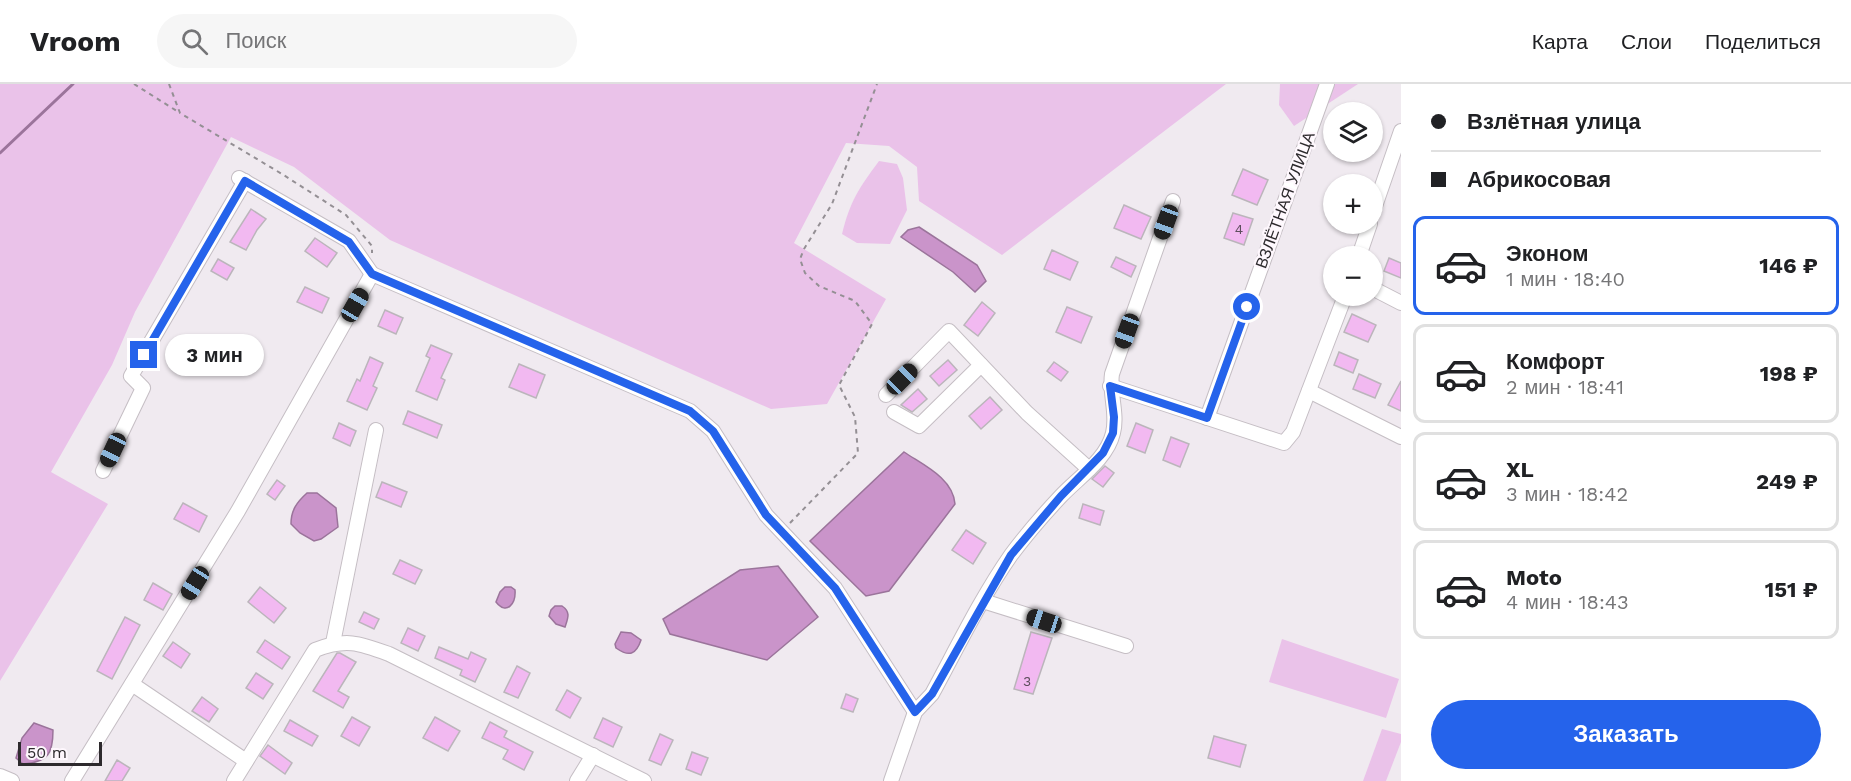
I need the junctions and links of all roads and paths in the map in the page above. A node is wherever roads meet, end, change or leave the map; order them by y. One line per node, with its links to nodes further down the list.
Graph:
1 (134, 84): 5 (path)
2 (169, 84): 5 (path)
3 (878, 84): 24 (path)
4 (1327, 84): 19 (street, ВЗЛЁТНАЯ УЛИЦА)
5 (180, 113): 10 (path)
6 (1401, 131): 7 (street)
7 (1396, 165): 8 (street)
8 (1383, 192)
9 (1173, 201): 15 (street)
10 (372, 274): 23 (street); 24 (street); 28 (street)
11 (1383, 294): 12 (street)
12 (1401, 303)
13 (1341, 306): 16 (street)
14 (981, 365): 17 (street); 18 (street); 22 (street)
15 (1110, 386): 19 (street); 22 (street)
16 (1309, 391): 19 (street); 21 (street)
17 (886, 395)
18 (894, 412)
19 (1207, 418)
20 (376, 430): 26 (street)
21 (1401, 437)
22 (1089, 469): 25 (street)
23 (103, 471)
24 (782, 532): 29 (street)
25 (983, 601): 27 (street); 29 (street)
26 (333, 643): 30 (street); 31 (street)
27 (1126, 646)
28 (132, 684): 31 (street); 34 (street)
29 (915, 712): 38 (street)
30 (593, 755): 36 (street); 37 (street)
31 (246, 761): 35 (street)
32 (0, 776): 33 (street)
33 (12, 781)
34 (72, 781)
35 (234, 781)
36 (577, 781)
37 (644, 781)
38 (891, 781)

